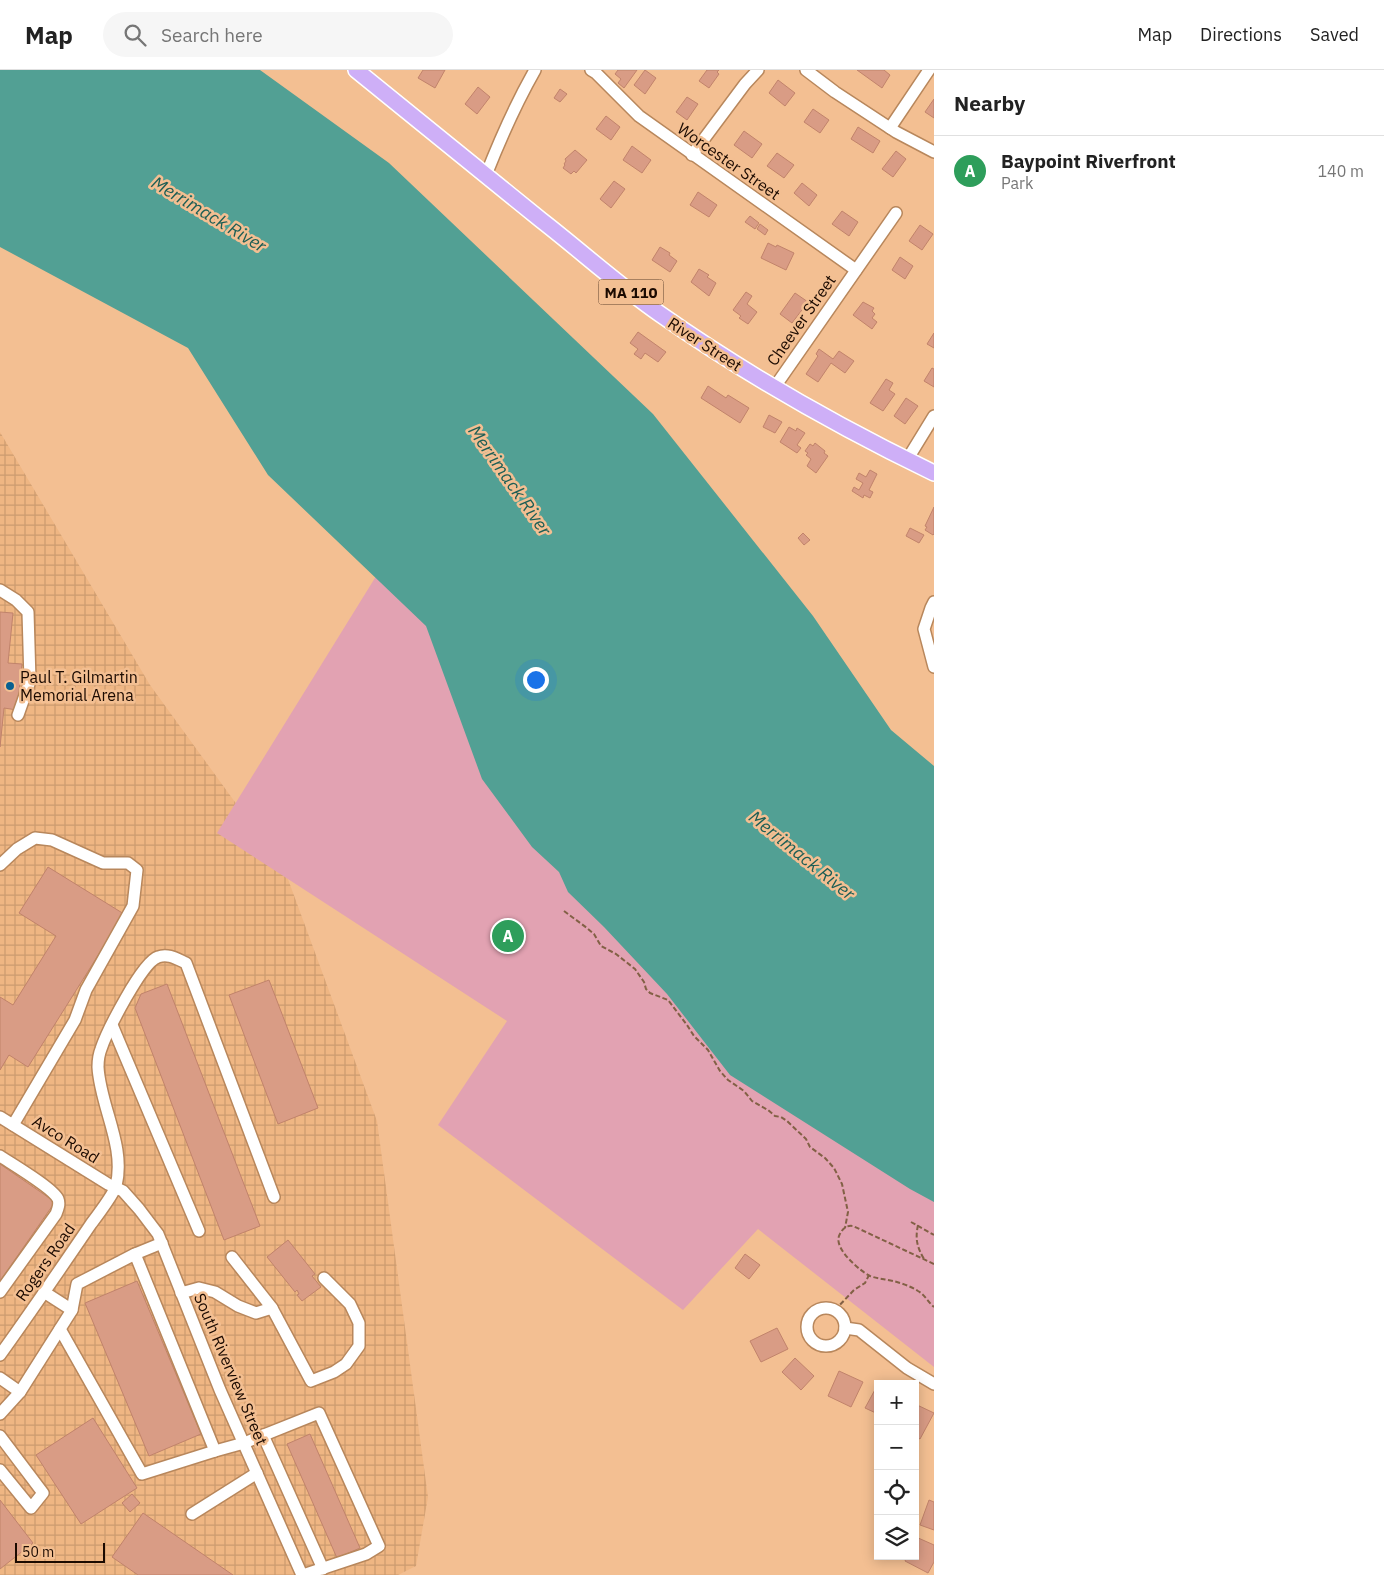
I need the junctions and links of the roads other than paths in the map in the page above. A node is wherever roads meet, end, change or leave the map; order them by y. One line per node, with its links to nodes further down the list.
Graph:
1 (356, 70): 10 (main road, River Street / MA 110)
2 (535, 70): 10 (street)
3 (758, 70): 9 (street)
4 (806, 70): 7 (street)
5 (929, 70): 7 (street)
6 (595, 71): 9 (street, Worcester Street)
7 (890, 128): 8 (street)
8 (934, 152)
9 (692, 155): 12 (street, Worcester Street)
10 (486, 175): 13 (main road, River Street / MA 110)
11 (896, 213): 12 (street, Cheever Street)
12 (856, 270): 13 (street, Cheever Street)
13 (774, 388): 15 (main road, River Street / MA 110)
14 (934, 416): 15 (street)
15 (907, 460): 16 (main road, River Street / MA 110)
16 (934, 473)
17 (0, 590): 20 (street)
18 (934, 602): 19 (street)
19 (934, 667)
20 (18, 715)
21 (0, 864): 24 (street)
22 (112, 1025): 26 (street); 27 (street); 28 (street)
23 (0, 1117): 24 (street, Avco Road)
24 (13, 1125): 26 (street, Avco Road)
25 (0, 1156): 33 (street)
26 (115, 1188): 29 (street, South Riverview Street); 34 (street, Rogers Road)
27 (274, 1198)
28 (199, 1231)
29 (162, 1243): 30 (street); 35 (street, South Riverview Street)
30 (135, 1254): 37 (street); 48 (street)
31 (232, 1257): 36 (street)
32 (324, 1278): 36 (street)
33 (0, 1292)
34 (44, 1292): 37 (street); 40 (street, Rogers Road)
35 (181, 1293): 36 (street); 47 (street, South Riverview Street)
36 (272, 1308)
37 (72, 1310): 39 (street)
38 (845, 1328): 38 (street); 42 (street)
39 (60, 1329): 43 (street); 48 (street)
40 (2, 1347)
41 (0, 1378): 43 (street)
42 (934, 1384)
43 (20, 1392): 44 (street)
44 (0, 1414)
45 (263, 1435): 47 (street); 52 (street); 52 (street)
46 (0, 1436): 49 (street)
47 (244, 1443): 48 (street); 50 (street, South Riverview Street)
48 (215, 1451)
49 (0, 1470)
50 (257, 1473): 51 (street); 53 (street, South Riverview Street)
51 (192, 1514)
52 (323, 1568): 53 (street)
53 (302, 1575)

